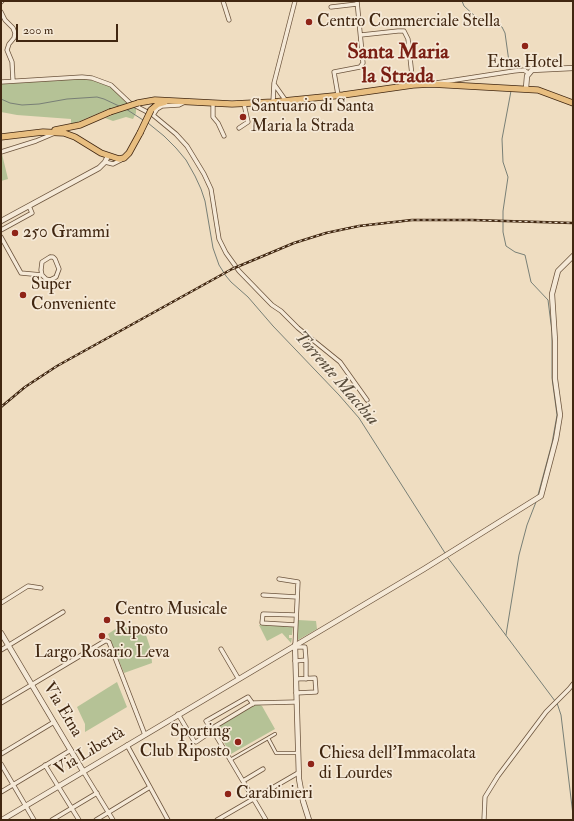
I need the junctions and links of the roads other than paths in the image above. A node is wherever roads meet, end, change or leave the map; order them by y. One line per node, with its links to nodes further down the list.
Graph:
1 (223, 1): 6 (street)
2 (295, 1): 12 (street)
3 (357, 2): 4 (street); 7 (street)
4 (330, 7)
5 (1, 12): 10 (street)
6 (229, 20)
7 (361, 35): 14 (street); 16 (street)
8 (573, 68): 9 (street)
9 (528, 73): 13 (street); 15 (street)
10 (12, 81): 11 (street); 25 (street)
11 (1, 82)
12 (274, 83): 18 (street); 21 (street)
13 (431, 84): 14 (main road); 15 (main road)
14 (413, 85): 16 (main road)
15 (526, 88): 23 (main road)
16 (338, 96): 18 (main road)
17 (171, 101): 19 (main road); 20 (main road); 25 (main road)
18 (286, 101): 21 (main road)
19 (141, 102): 25 (main road); 26 (main road, bridge)
20 (186, 102): 22 (main road); 25 (street)
21 (273, 102): 24 (main road)
22 (213, 103): 24 (main road); 31 (street)
23 (573, 103)
24 (244, 104): 27 (street)
25 (152, 113): 34 (main road, bridge); 41 (street)
26 (80, 125): 28 (main road); 30 (main road)
27 (239, 128)
28 (43, 132): 29 (main road); 32 (main road)
29 (57, 132): 30 (main road); 33 (street)
30 (70, 135): 34 (main road)
31 (224, 136)
32 (1, 137)
33 (1, 152)
34 (107, 159): 35 (street)
35 (29, 206): 36 (street); 37 (street)
36 (1, 221)
37 (1, 230)
38 (1, 237): 40 (street)
39 (573, 256): 52 (street, Via Libertà)
40 (42, 275): 40 (street)
41 (367, 400)
42 (280, 579): 45 (street)
43 (41, 588): 46 (street)
44 (263, 595): 45 (street)
45 (297, 597): 48 (street)
46 (1, 603)
47 (63, 612): 51 (street)
48 (296, 615): 49 (street); 49 (street)
49 (296, 625): 52 (street)
50 (1, 634): 51 (street, Via Etna)
51 (8, 646): 54 (street); 61 (street, Via Etna)
52 (295, 646): 55 (street); 56 (street); 57 (street, Via Libertà)
53 (221, 649): 57 (street)
54 (1, 650)
55 (306, 660): 56 (street); 59 (street)
56 (295, 661): 58 (street)
57 (238, 678): 66 (street, Via Libertà)
58 (296, 679): 59 (street); 62 (street)
59 (306, 679): 62 (street)
60 (573, 684): 102 (street)
61 (31, 685): 64 (street); 67 (street, Via Etna); 70 (street)
62 (296, 693): 63 (street)
63 (296, 702): 65 (street); 74 (street)
64 (1, 703)
65 (252, 704): 68 (street); 68 (street)
66 (178, 714): 68 (street); 70 (street, Via Libertà)
67 (54, 722): 73 (street, Via Etna); 75 (street)
68 (210, 731): 76 (street)
69 (275, 734): 71 (street)
70 (145, 735): 72 (street, Via Libertà)
71 (268, 738): 74 (street); 76 (street)
72 (127, 745): 80 (street, Via Libertà); 85 (street)
73 (71, 750): 78 (street); 80 (street, Via Etna)
74 (298, 753): 81 (street)
75 (1, 754)
76 (230, 760): 82 (street)
77 (1, 764): 83 (street)
78 (45, 765): 83 (street); 84 (street)
79 (263, 769): 82 (street)
80 (83, 772): 84 (street, Via Libertà); 87 (street, Via Etna)
81 (298, 773): 88 (street); 101 (street)
82 (243, 781): 88 (street)
83 (13, 785): 86 (street); 89 (street)
84 (58, 786): 89 (street, Via Libertà); 90 (street)
85 (150, 787): 91 (street); 98 (street)
86 (1, 792)
87 (97, 793): 90 (street); 91 (street, Via Etna)
88 (254, 799): 99 (street); 100 (street)
89 (26, 806): 92 (street, Via Libertà); 93 (street)
90 (72, 808): 94 (street); 95 (street)
91 (108, 812): 96 (street); 97 (street, Via Etna)
92 (2, 820)
93 (34, 820)
94 (52, 820)
95 (79, 820)
96 (96, 820)
97 (113, 820)
98 (168, 820)
99 (217, 820)
100 (266, 820)
101 (309, 820)
102 (484, 820)

